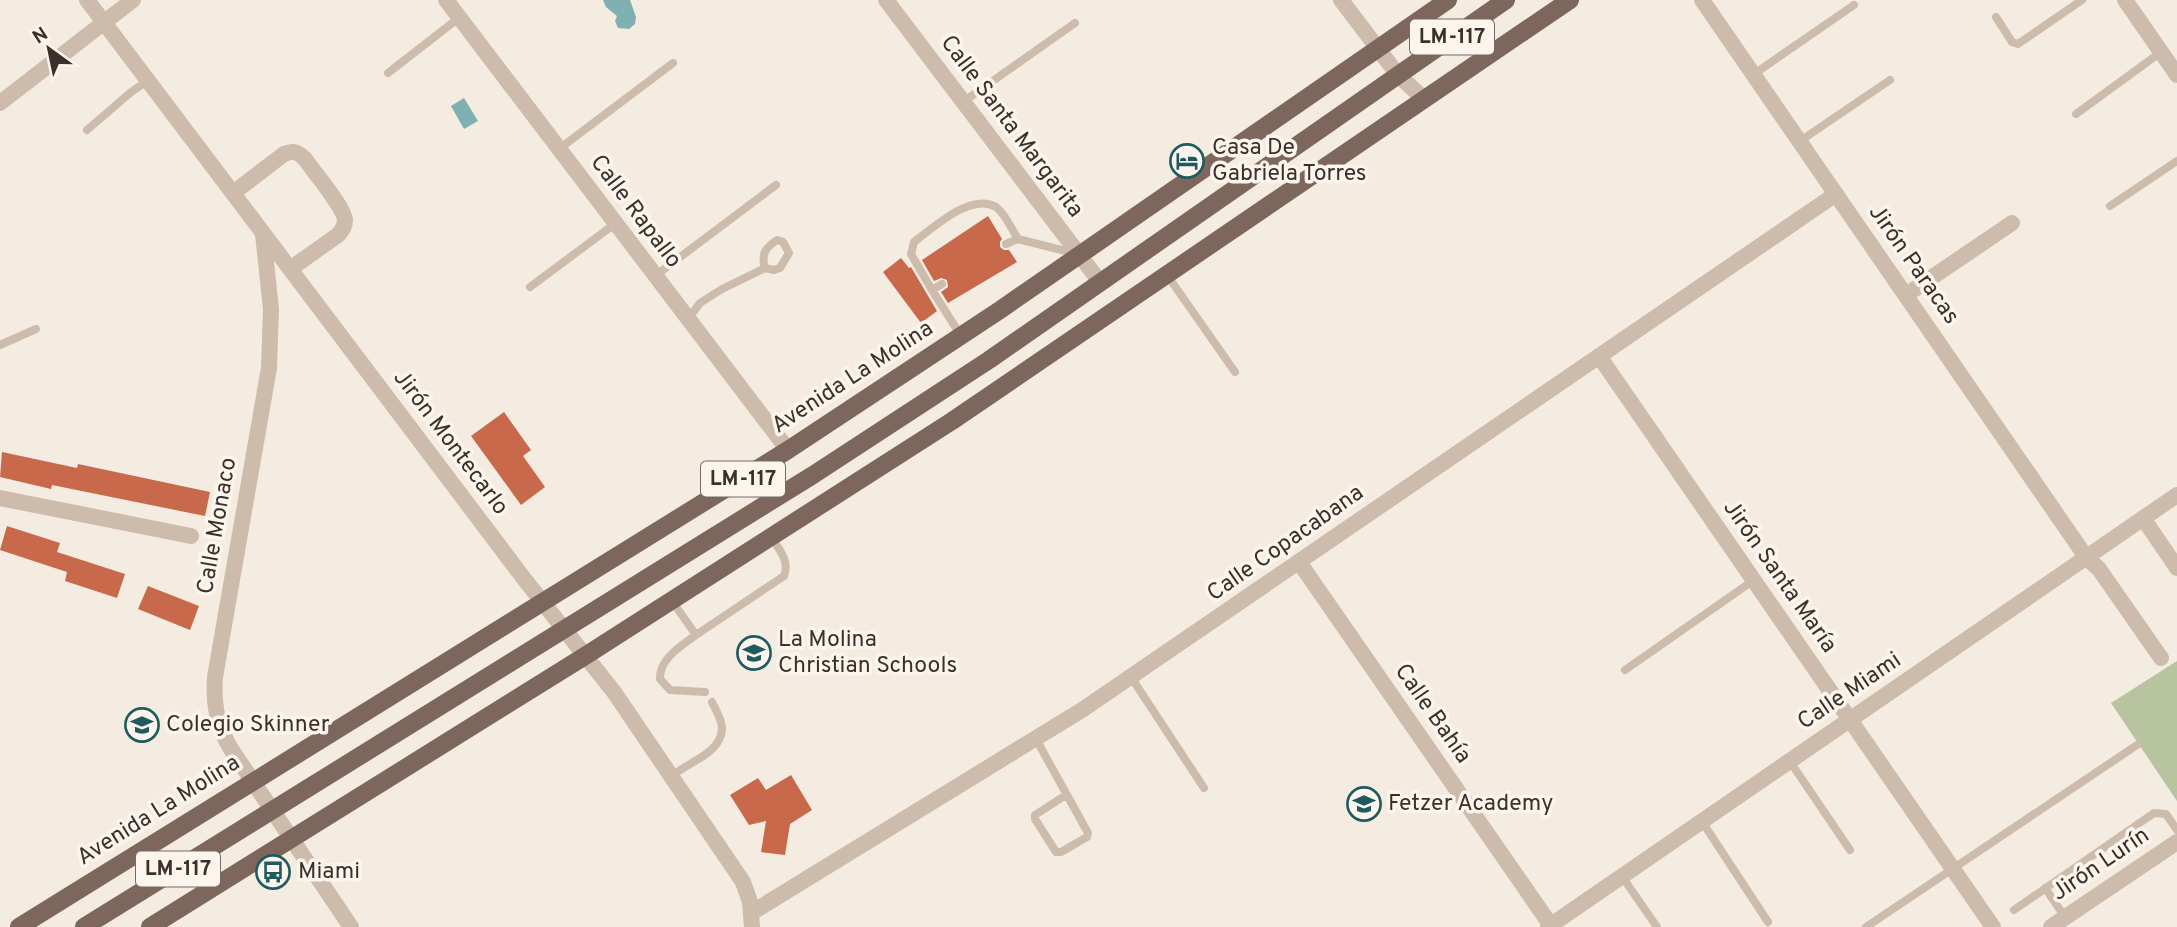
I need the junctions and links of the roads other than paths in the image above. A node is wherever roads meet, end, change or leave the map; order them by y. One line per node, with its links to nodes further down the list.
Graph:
1 (87, 0): 15 (street, Jirón Montecarlo)
2 (133, 0): 15 (street)
3 (446, 0): 13 (street, Calle Rapallo)
4 (886, 0): 27 (street, Calle Santa Margarita)
5 (1341, 0): 17 (street)
6 (1448, 0): 17 (main road, Avenida La Molina / LM-117)
7 (1506, 0): 22 (main road, LM-117)
8 (1570, 0): 26 (main road, LM-117)
9 (1702, 0): 21 (street, Jirón Paracas)
10 (2082, 0): 14 (lane)
11 (2125, 0): 18 (street)
12 (1854, 5): 21 (lane)
13 (460, 17): 20 (lane); 32 (street, Calle Rapallo)
14 (1996, 17)
15 (103, 23): 24 (street, Jirón Montecarlo); 28 (street)
16 (1074, 23): 27 (lane)
17 (1379, 47): 22 (street); 43 (main road, Avenida La Molina / LM-117)
18 (2161, 52): 23 (street); 29 (lane)
19 (673, 63): 32 (lane)
20 (388, 73)
21 (1754, 74): 31 (street, Jirón Paracas)
22 (1398, 75): 26 (street); 48 (main road, LM-117)
23 (2177, 75)
24 (148, 80): 30 (lane); 35 (street, Jirón Montecarlo)
25 (1891, 80): 31 (lane)
26 (1424, 99): 46 (main road, LM-117)
27 (963, 102): 43 (street, Calle Santa Margarita)
28 (0, 103)
29 (2076, 114)
30 (87, 130)
31 (1800, 141): 36 (street, Jirón Paracas)
32 (559, 149): 38 (street, Calle Rapallo)
33 (2177, 161): 37 (lane)
34 (776, 185): 47 (lane)
35 (233, 192): 40 (street, Jirón Montecarlo); 44 (street)
36 (1836, 194): 52 (street, Jirón Paracas); 57 (street, Calle Copacabana)
37 (2110, 206)
38 (616, 223): 47 (street, Calle Rapallo); 50 (lane)
39 (2012, 223): 52 (street)
40 (263, 234): 44 (street, Jirón Montecarlo); 84 (street, Calle Monaco)
41 (1018, 239): 42 (lane); 43 (lane); 51 (lane)
42 (1006, 244)
43 (1080, 255): 48 (street, Calle Santa Margarita); 55 (main road, Avenida La Molina / LM-117)
44 (290, 268): 70 (street, Jirón Montecarlo)
45 (765, 268): 53 (lane)
46 (1167, 275): 58 (lane); 64 (main road, LM-117)
47 (655, 276): 53 (street, Calle Rapallo)
48 (1100, 282): 71 (main road, LM-117)
49 (942, 284): 51 (lane)
50 (530, 287)
51 (932, 290): 55 (lane)
52 (1906, 295): 65 (street, Jirón Paracas)
53 (688, 319): 59 (street, Calle Rapallo)
54 (36, 329): 56 (lane)
55 (961, 336): 59 (main road, Avenida La Molina / LM-117)
56 (0, 345)
57 (1599, 356): 66 (street, Calle Copacabana); 68 (street, Jirón Santa María)
58 (1235, 372)
59 (788, 450): 70 (main road, Avenida La Molina / LM-117)
60 (2177, 495): 62 (street, Calle Miami)
61 (0, 498): 63 (street)
62 (2143, 518): 65 (street, Calle Miami); 67 (street)
63 (191, 536)
64 (771, 537): 69 (main road, LM-117); 72 (lane)
65 (2086, 557): 74 (street, Jirón Paracas); 79 (street, Calle Miami)
66 (1299, 562): 76 (street, Calle Copacabana); 100 (street, Calle Bahía)
67 (2177, 568)
68 (1754, 580): 75 (lane); 79 (street, Jirón Santa María)
69 (672, 601): 72 (lane); 73 (main road, LM-117)
70 (543, 603): 71 (street, Jirón Montecarlo); 84 (main road, Avenida La Molina / LM-117)
71 (564, 631): 73 (street, Jirón Montecarlo); 87 (main road, LM-117)
72 (696, 635): 77 (lane)
73 (585, 656): 83 (street, Jirón Montecarlo); 90 (main road, LM-117)
74 (2161, 658)
75 (1625, 670)
76 (1130, 677): 80 (street, Calle Copacabana); 85 (lane)
77 (705, 692)
78 (712, 702): 83 (lane)
79 (1850, 720): 82 (street, Calle Miami); 93 (street, Jirón Santa María)
80 (1036, 739): 86 (lane); 98 (street, Calle Copacabana)
81 (2137, 745): 93 (lane)
82 (1789, 760): 88 (street, Calle Miami); 92 (lane)
83 (672, 776): 98 (street, Jirón Montecarlo)
84 (252, 782): 87 (street, Calle Monaco); 101 (main road, Avenida La Molina / LM-117)
85 (1204, 788)
86 (1066, 795): 86 (lane)
87 (272, 810): 90 (street); 102 (main road, LM-117)
88 (1701, 820): 94 (street, Calle Miami); 99 (lane)
89 (2177, 830): 95 (lane)
90 (292, 840): 103 (main road, LM-117); 104 (street)
91 (2177, 842): 97 (street, Jirón Lurín)
92 (1850, 850)
93 (1953, 868): 106 (lane); 107 (street, Jirón Santa María)
94 (1621, 876): 100 (street, Calle Miami); 105 (lane)
95 (2045, 888): 96 (lane); 97 (lane)
96 (2014, 910)
97 (2065, 917): 108 (street, Jirón Lurín)
98 (751, 920)
99 (1768, 922)
100 (1550, 926)
101 (19, 927)
102 (84, 927)
103 (150, 927)
104 (351, 927)
105 (1657, 927)
106 (1866, 927)
107 (1993, 927)
108 (2051, 927)

